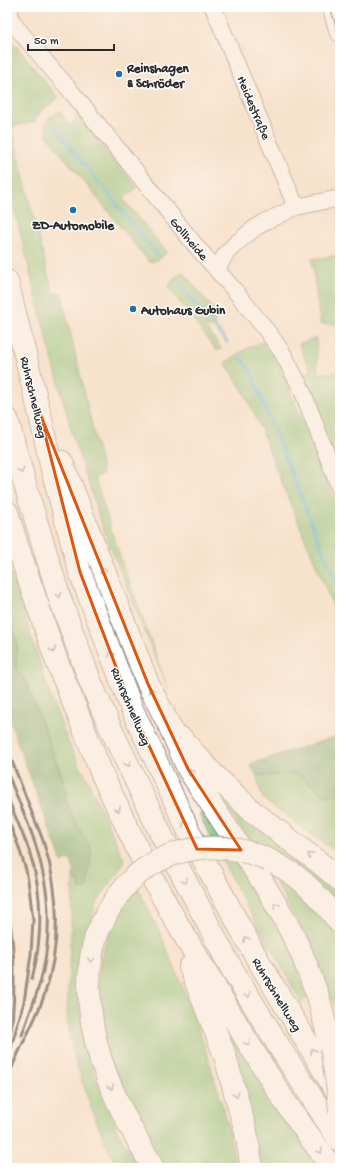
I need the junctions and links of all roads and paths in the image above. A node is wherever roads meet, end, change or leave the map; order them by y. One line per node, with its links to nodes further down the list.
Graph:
1 (11, 7): 7 (street, Gollheide)
2 (213, 7): 6 (street, Heidestraße)
3 (332, 7): 4 (main road)
4 (340, 31)
5 (340, 198): 6 (street)
6 (296, 207): 7 (street)
7 (217, 270): 11 (street, Gollheide)
8 (7, 281): 9 (highway, Ruhrschnellweg)
9 (39, 411): 13 (highway, one-way to 9); 17 (highway, Ruhrschnellweg, one-way to 9)
10 (7, 420): 19 (highway, Ruhrschnellweg, one-way to 19)
11 (340, 489)
12 (7, 512): 16 (highway, one-way to 16)
13 (169, 725): 14 (highway, one-way to 13); 18 (highway, one-way to 13, bridge)
14 (340, 880)
15 (339, 922): 20 (highway, one-way to 20, bridge)
16 (178, 926): 21 (highway, one-way to 21); 22 (highway, one-way to 22)
17 (340, 1096)
18 (340, 1112)
19 (340, 1141)
20 (153, 1168)
21 (252, 1168)
22 (332, 1168)

